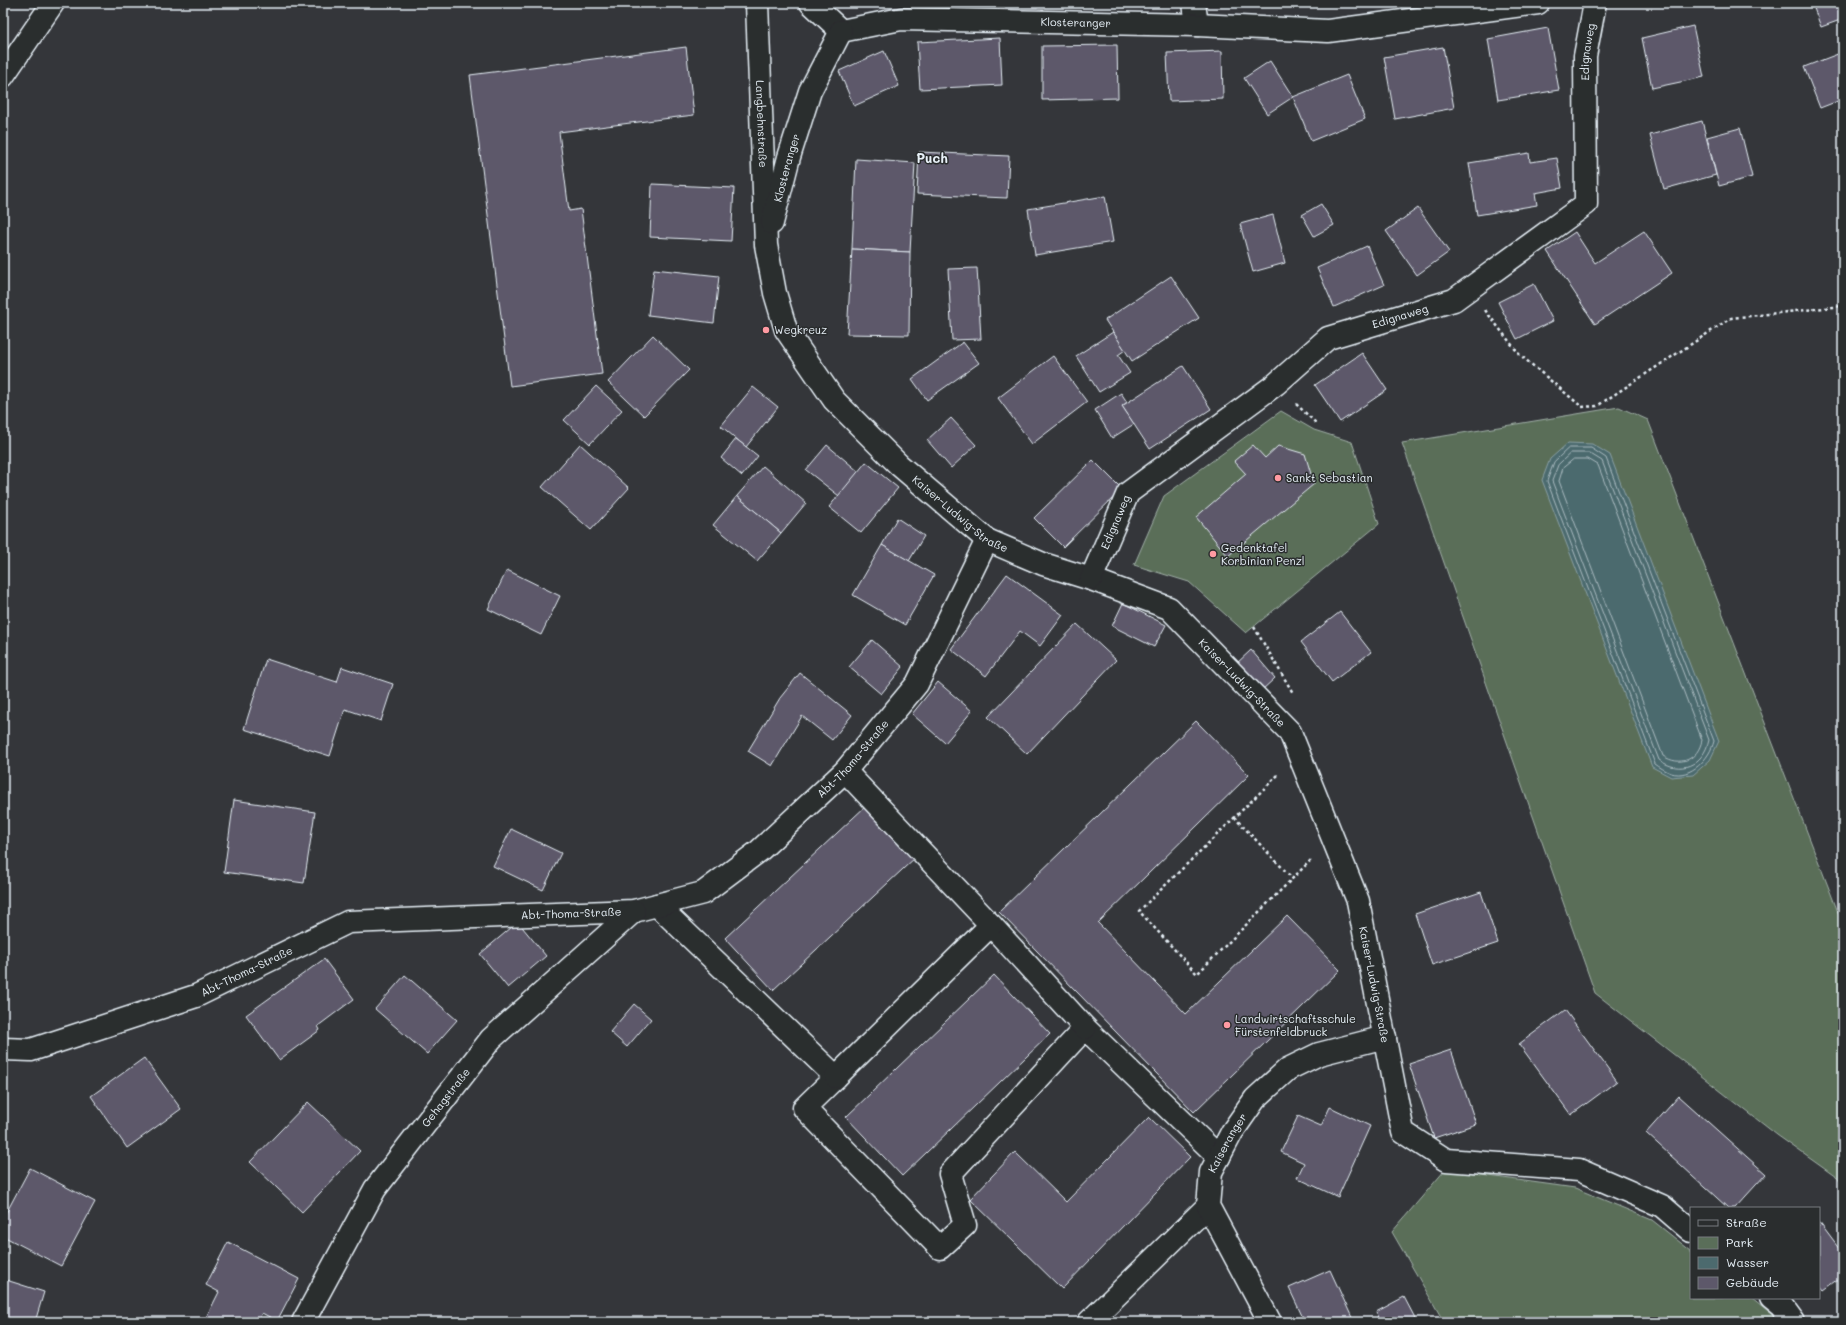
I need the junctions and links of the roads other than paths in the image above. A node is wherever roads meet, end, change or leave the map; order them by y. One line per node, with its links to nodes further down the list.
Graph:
1 (53, 3): 9 (street)
2 (757, 3): 10 (street, Langbehnstraße)
3 (811, 3): 8 (street)
4 (1194, 3): 7 (street)
5 (1538, 3): 7 (street, Klosteranger)
6 (1595, 3): 12 (street, Edignaweg)
7 (1197, 24): 8 (street, Klosteranger)
8 (841, 31): 10 (street, Klosteranger)
9 (3, 76)
10 (766, 245): 11 (street, Kaiser-Ludwig-Straße)
11 (986, 540): 12 (street, Kaiser-Ludwig-Straße); 13 (street, Abt-Thoma-Straße)
12 (1091, 579): 18 (street, Kaiser-Ludwig-Straße)
13 (845, 771): 14 (street, Abt-Thoma-Straße); 16 (street)
14 (657, 905): 15 (street, Abt-Thoma-Straße); 20 (street)
15 (634, 910): 19 (street, Abt-Thoma-Straße); 25 (street, Gehagstraße)
16 (991, 925): 17 (street); 20 (street)
17 (1085, 1028): 20 (street); 21 (street)
18 (1385, 1036): 21 (street, Kaiseranger); 23 (street, Kaiser-Ludwig-Straße)
19 (3, 1049)
20 (836, 1077)
21 (1219, 1157): 22 (street, Kaiseranger)
22 (1208, 1206): 26 (street); 27 (street)
23 (1690, 1230)
24 (1771, 1299): 28 (street)
25 (303, 1322)
26 (1089, 1322)
27 (1270, 1322)
28 (1792, 1322)

